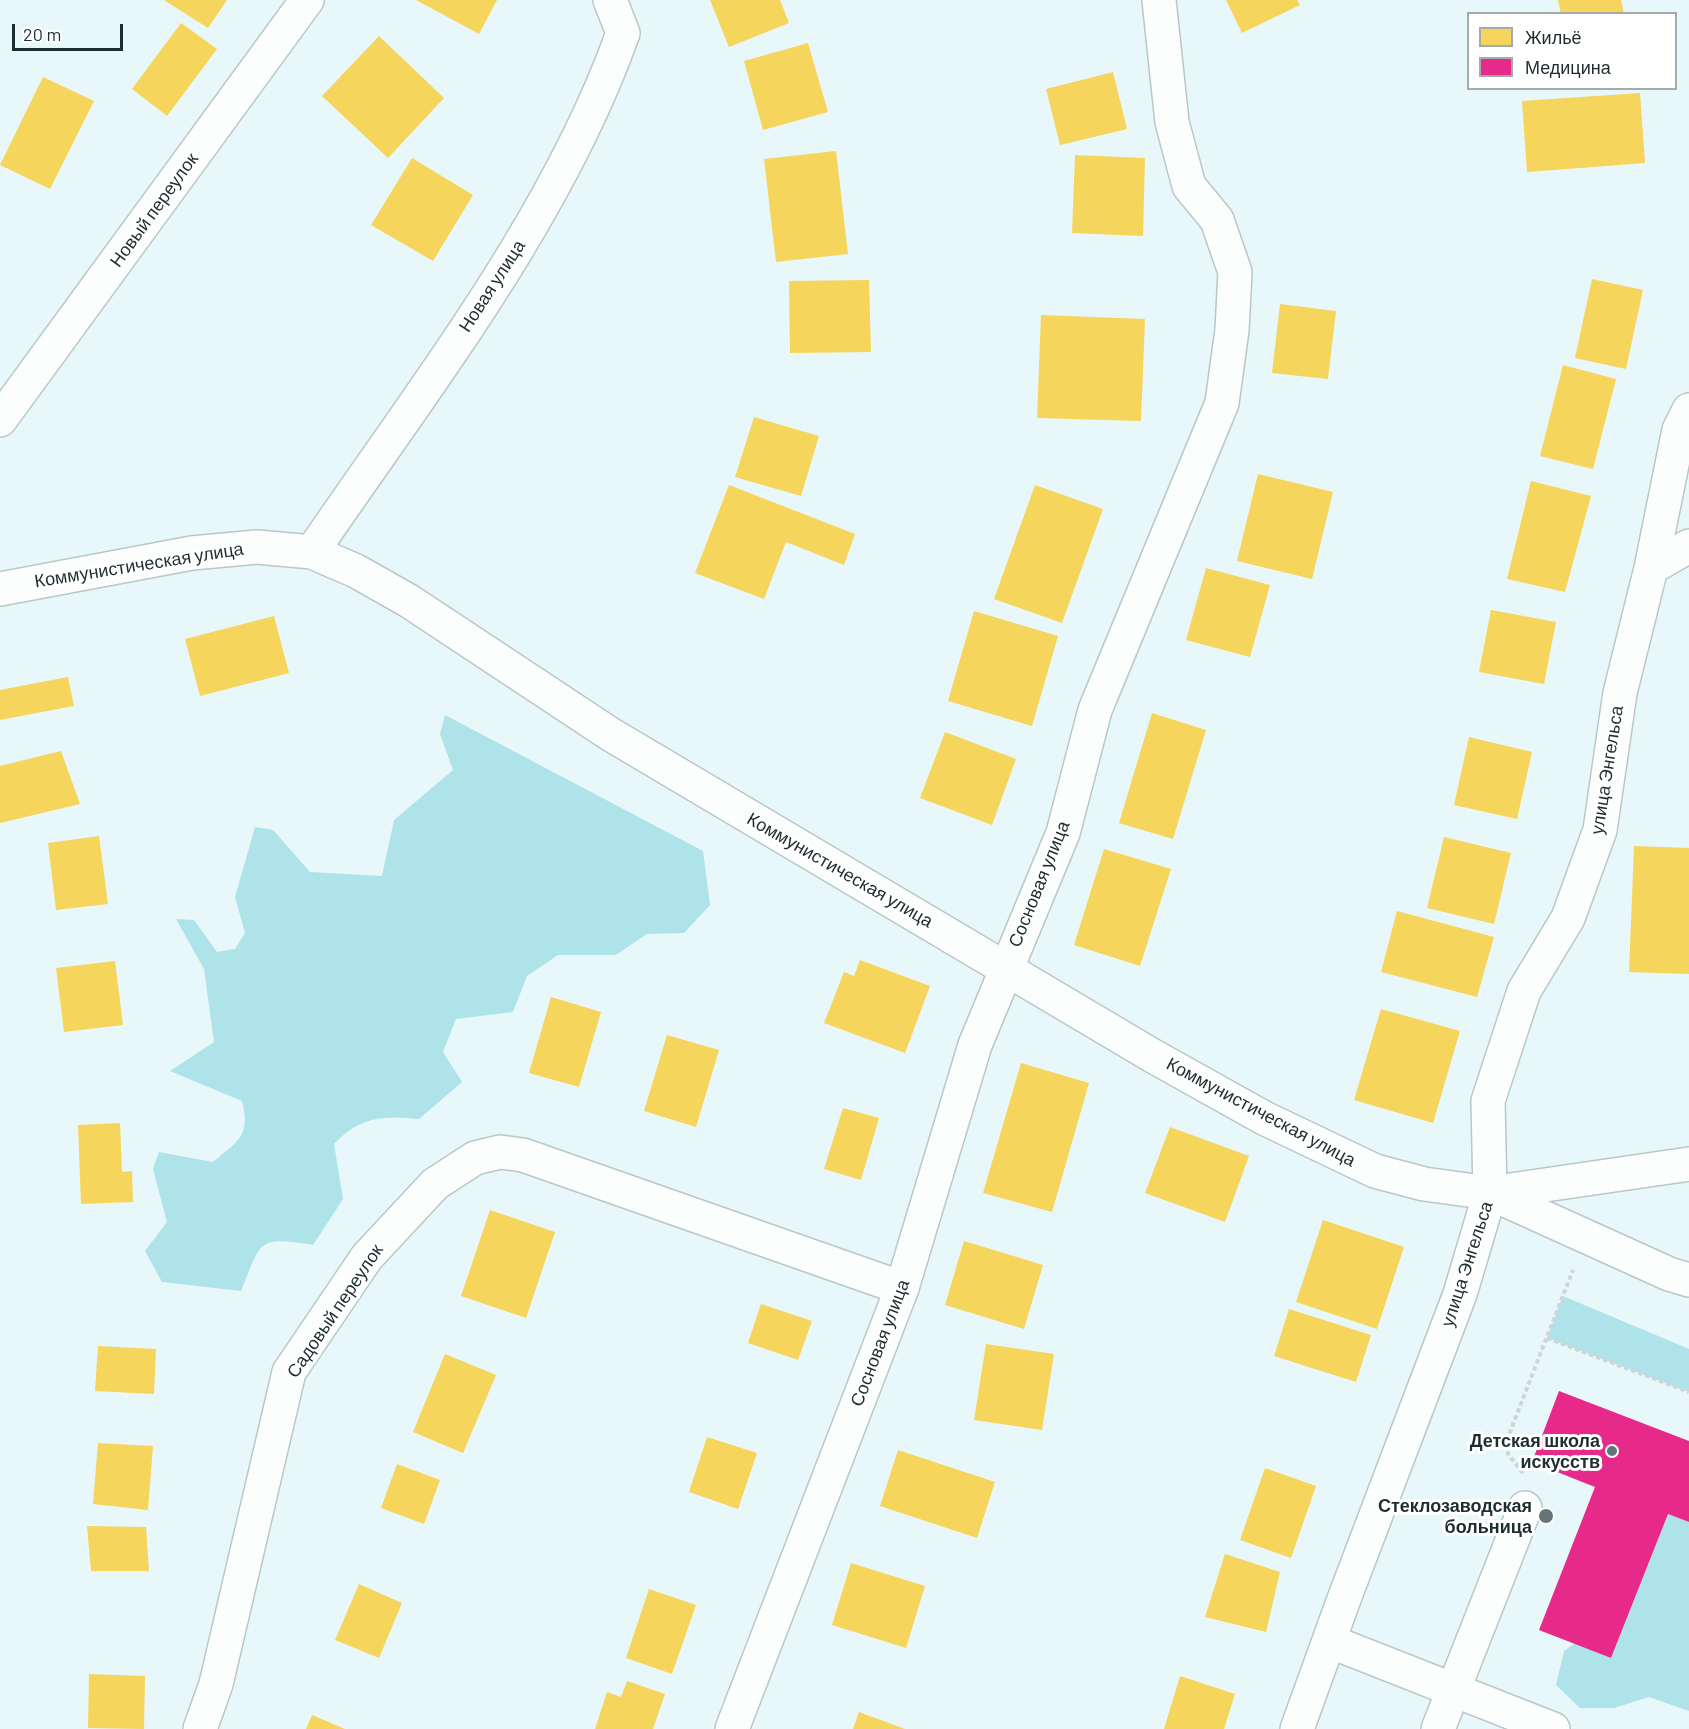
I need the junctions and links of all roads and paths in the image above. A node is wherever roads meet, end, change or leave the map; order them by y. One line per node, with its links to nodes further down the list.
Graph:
1 (307, 0): 5 (street, Новый переулок)
2 (610, 0): 7 (street, Новая улица)
3 (1159, 0): 10 (street, Сосновая улица)
4 (1689, 410): 8 (street, улица Энгельса)
5 (0, 420)
6 (1689, 546): 8 (street)
7 (312, 552): 9 (street, Коммунистическая улица); 10 (street, Коммунистическая улица)
8 (1651, 568): 12 (street, улица Энгельса)
9 (0, 589)
10 (1005, 967): 12 (street, Коммунистическая улица); 15 (street, Сосновая улица)
11 (1689, 1164): 12 (street, Коммунистическая улица)
12 (1490, 1192): 13 (street); 19 (street, улица Энгельса)
13 (1586, 1236): 14 (street); 16 (path)
14 (1689, 1280)
15 (902, 1288): 21 (street, Садовый переулок); 22 (street, Сосновая улица)
16 (1547, 1338): 17 (path); 18 (path)
17 (1689, 1392)
18 (1525, 1508): 20 (street)
19 (1329, 1641): 20 (street); 23 (street, улица Энгельса)
20 (1453, 1690): 24 (street); 25 (street)
21 (200, 1729)
22 (732, 1729)
23 (1297, 1729)
24 (1438, 1729)
25 (1553, 1729)

